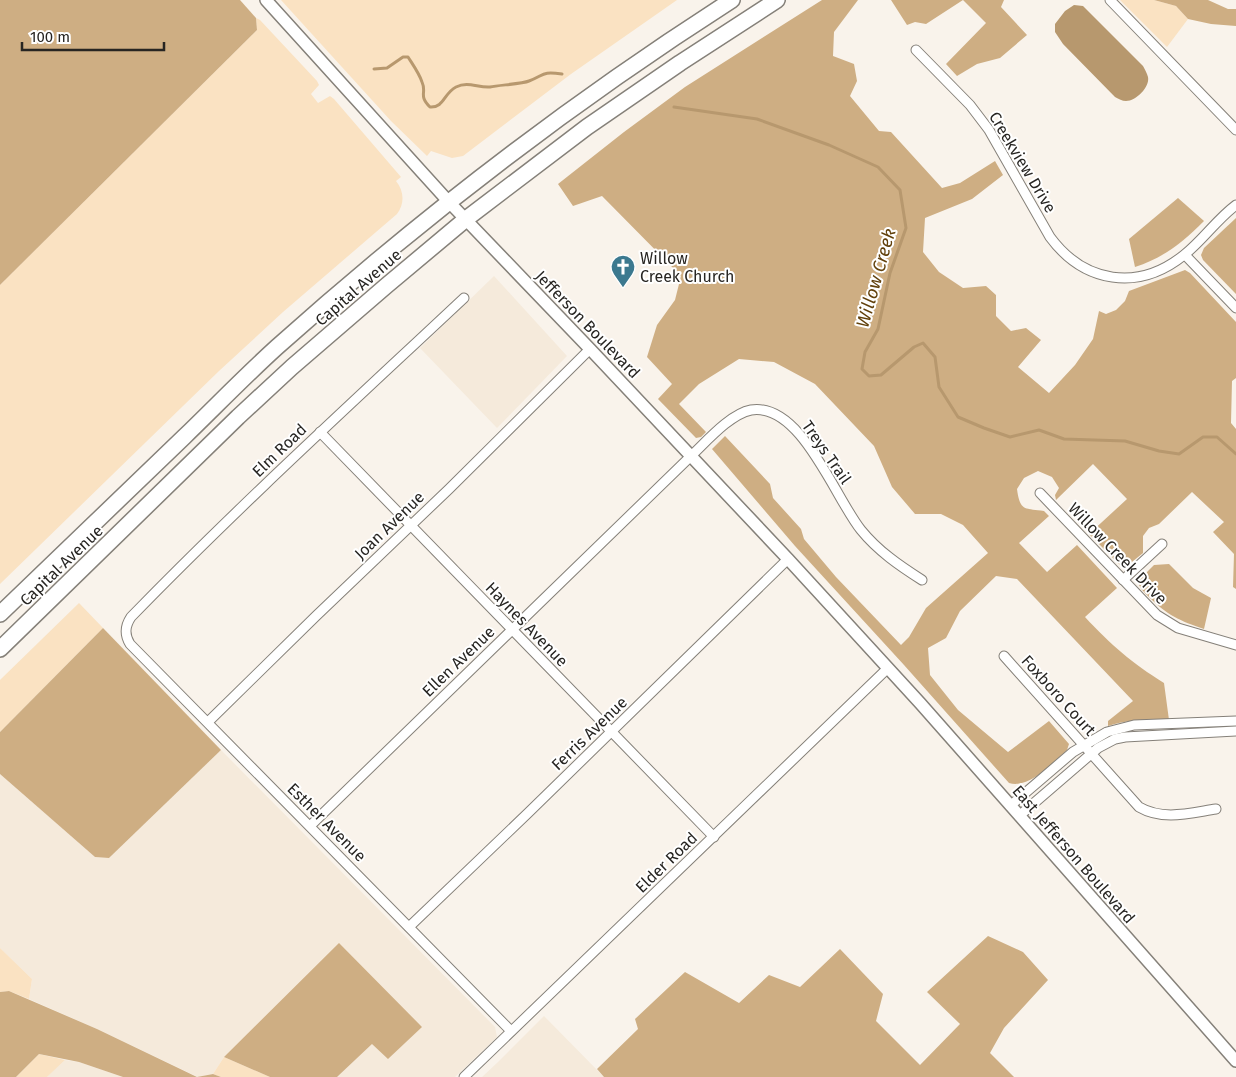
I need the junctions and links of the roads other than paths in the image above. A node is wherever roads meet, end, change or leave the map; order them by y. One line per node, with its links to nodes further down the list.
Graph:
1 (266, 0): 7 (street, Jefferson Boulevard)
2 (732, 0): 7 (highway, Capital Avenue)
3 (777, 0): 9 (highway, Capital Avenue)
4 (1110, 0): 6 (street)
5 (916, 50): 10 (street, Creekview Drive)
6 (1236, 130)
7 (448, 201): 9 (street, Jefferson Boulevard); 22 (highway, Capital Avenue)
8 (1236, 205): 10 (street)
9 (466, 219): 13 (street, Jefferson Boulevard); 26 (highway, Capital Avenue)
10 (1185, 255): 12 (street)
11 (464, 298): 14 (street, Elm Road)
12 (1236, 308)
13 (590, 349): 15 (street, Jefferson Boulevard); 17 (street, Joan Avenue)
14 (320, 432): 17 (street, Haynes Avenue); 24 (street, Elm Road)
15 (691, 456): 19 (street, Jefferson Boulevard); 20 (street, Treys Trail); 23 (street, Ellen Avenue)
16 (1040, 493): 21 (street, Willow Creek Drive)
17 (410, 526): 23 (street, Haynes Avenue); 30 (street, Joan Avenue)
18 (1162, 544): 21 (street)
19 (788, 559): 28 (street, Jefferson Boulevard); 31 (street, Ferris Avenue)
20 (922, 580)
21 (1123, 580): 25 (street, Willow Creek Drive)
22 (0, 614)
23 (511, 630): 31 (street, Haynes Avenue); 38 (street, Ellen Avenue)
24 (126, 632): 30 (street, Esther Avenue)
25 (1236, 645)
26 (0, 649)
27 (1004, 656): 33 (street, Foxboro Court)
28 (888, 668): 35 (street, East Jefferson Boulevard); 39 (street, Elder Road)
29 (1236, 721): 33 (street)
30 (208, 722): 38 (street, Esther Avenue)
31 (612, 731): 39 (street, Haynes Avenue); 40 (street, Ferris Avenue)
32 (1236, 731): 34 (street)
33 (1083, 745): 34 (street, Foxboro Court); 35 (street)
34 (1091, 754): 36 (street, Foxboro Court); 37 (street)
35 (1010, 806): 37 (street, East Jefferson Boulevard)
36 (1216, 809)
37 (1019, 816): 42 (street, East Jefferson Boulevard)
38 (310, 826): 40 (street, Esther Avenue)
39 (714, 836): 41 (street, Elder Road)
40 (409, 926): 41 (street, Esther Avenue)
41 (511, 1031): 43 (street, Elder Road)
42 (1236, 1061)
43 (464, 1077)

